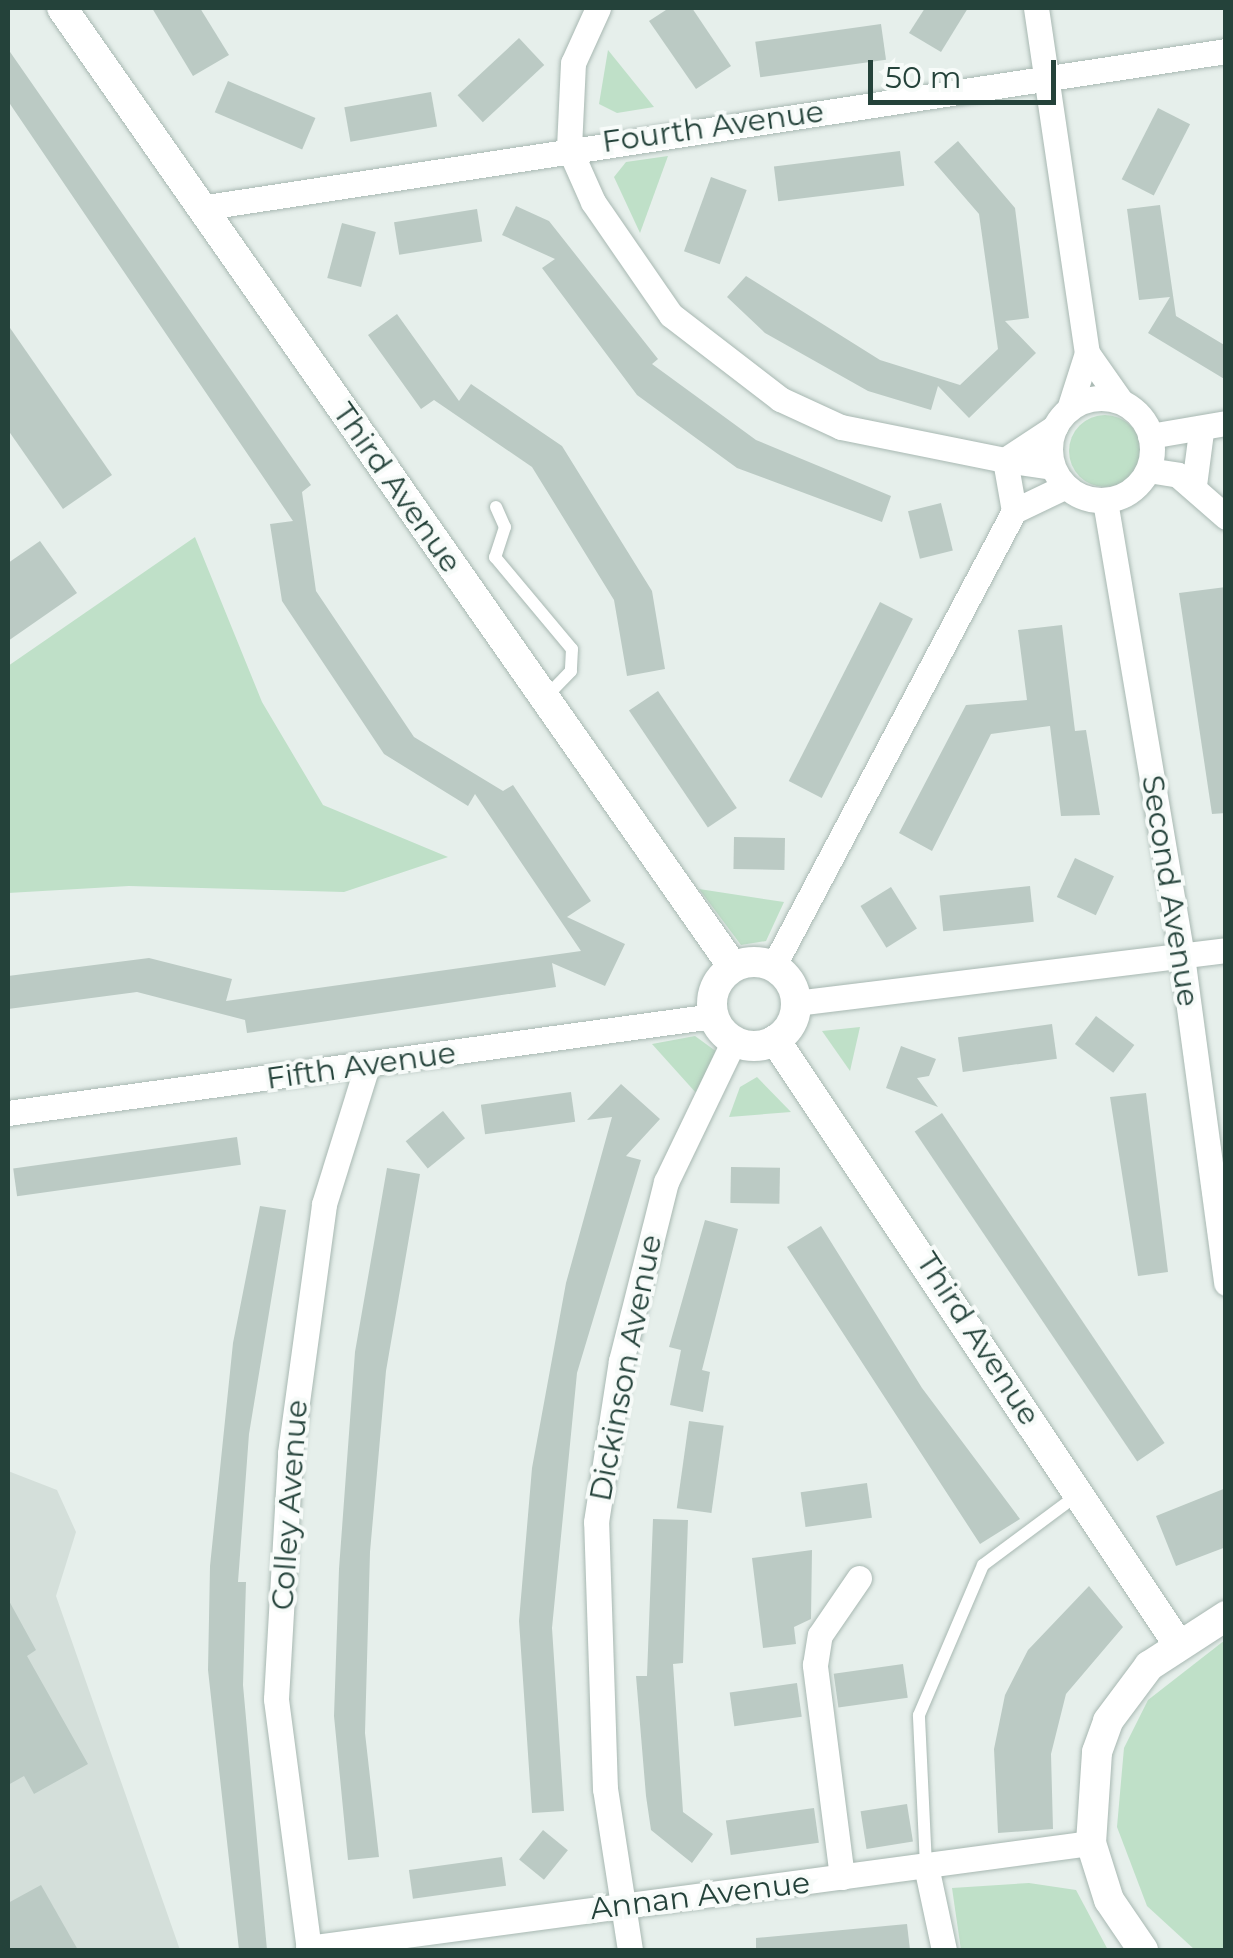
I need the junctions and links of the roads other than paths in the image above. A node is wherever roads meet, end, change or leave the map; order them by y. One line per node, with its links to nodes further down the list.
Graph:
1 (62, 8): 7 (street, Third Avenue)
2 (598, 8): 6 (street)
3 (1036, 8): 5 (street)
4 (1226, 51): 5 (street, Fourth Avenue)
5 (1045, 82): 6 (street, Fourth Avenue); 8 (street)
6 (569, 148): 7 (street, Fourth Avenue); 14 (street)
7 (200, 208): 22 (street, Third Avenue)
8 (1086, 353): 9 (street); 10 (street)
9 (1120, 400): 10 (street); 13 (street)
10 (1062, 416): 14 (street); 16 (street)
11 (1226, 423): 12 (street)
12 (1200, 432): 13 (street); 17 (street)
13 (1150, 436): 15 (street)
14 (1005, 460): 16 (street); 20 (street)
15 (1148, 470): 17 (street); 18 (street)
16 (1058, 477): 18 (street); 20 (street)
17 (1194, 485): 21 (street)
18 (1105, 501): 24 (street, Second Avenue)
19 (496, 506): 22 (lane)
20 (1014, 511): 26 (street)
21 (1226, 517)
22 (544, 698): 25 (street, Third Avenue)
23 (1226, 950): 24 (street)
24 (1182, 956): 27 (street); 33 (street, Second Avenue)
25 (733, 967): 26 (street); 28 (street)
26 (773, 967): 27 (street)
27 (796, 1003): 29 (street)
28 (714, 1016): 30 (street); 31 (street, Fifth Avenue)
29 (775, 1040): 30 (street); 34 (street, Third Avenue)
30 (734, 1041): 41 (street, Dickinson Avenue)
31 (367, 1066): 32 (street, Fifth Avenue); 42 (street, Colley Avenue)
32 (8, 1113)
33 (1226, 1283)
34 (1078, 1494): 37 (street, Third Avenue); 39 (lane)
35 (859, 1578): 40 (street)
36 (1226, 1616): 37 (street)
37 (1176, 1642): 38 (street)
38 (1091, 1843): 39 (street, Annan Avenue); 45 (street)
39 (926, 1866): 40 (street, Annan Avenue); 44 (street)
40 (842, 1878): 41 (street, Annan Avenue)
41 (620, 1906): 42 (street, Annan Avenue); 43 (street, Dickinson Avenue)
42 (308, 1949)
43 (630, 1950)
44 (944, 1950)
45 (1143, 1950)

